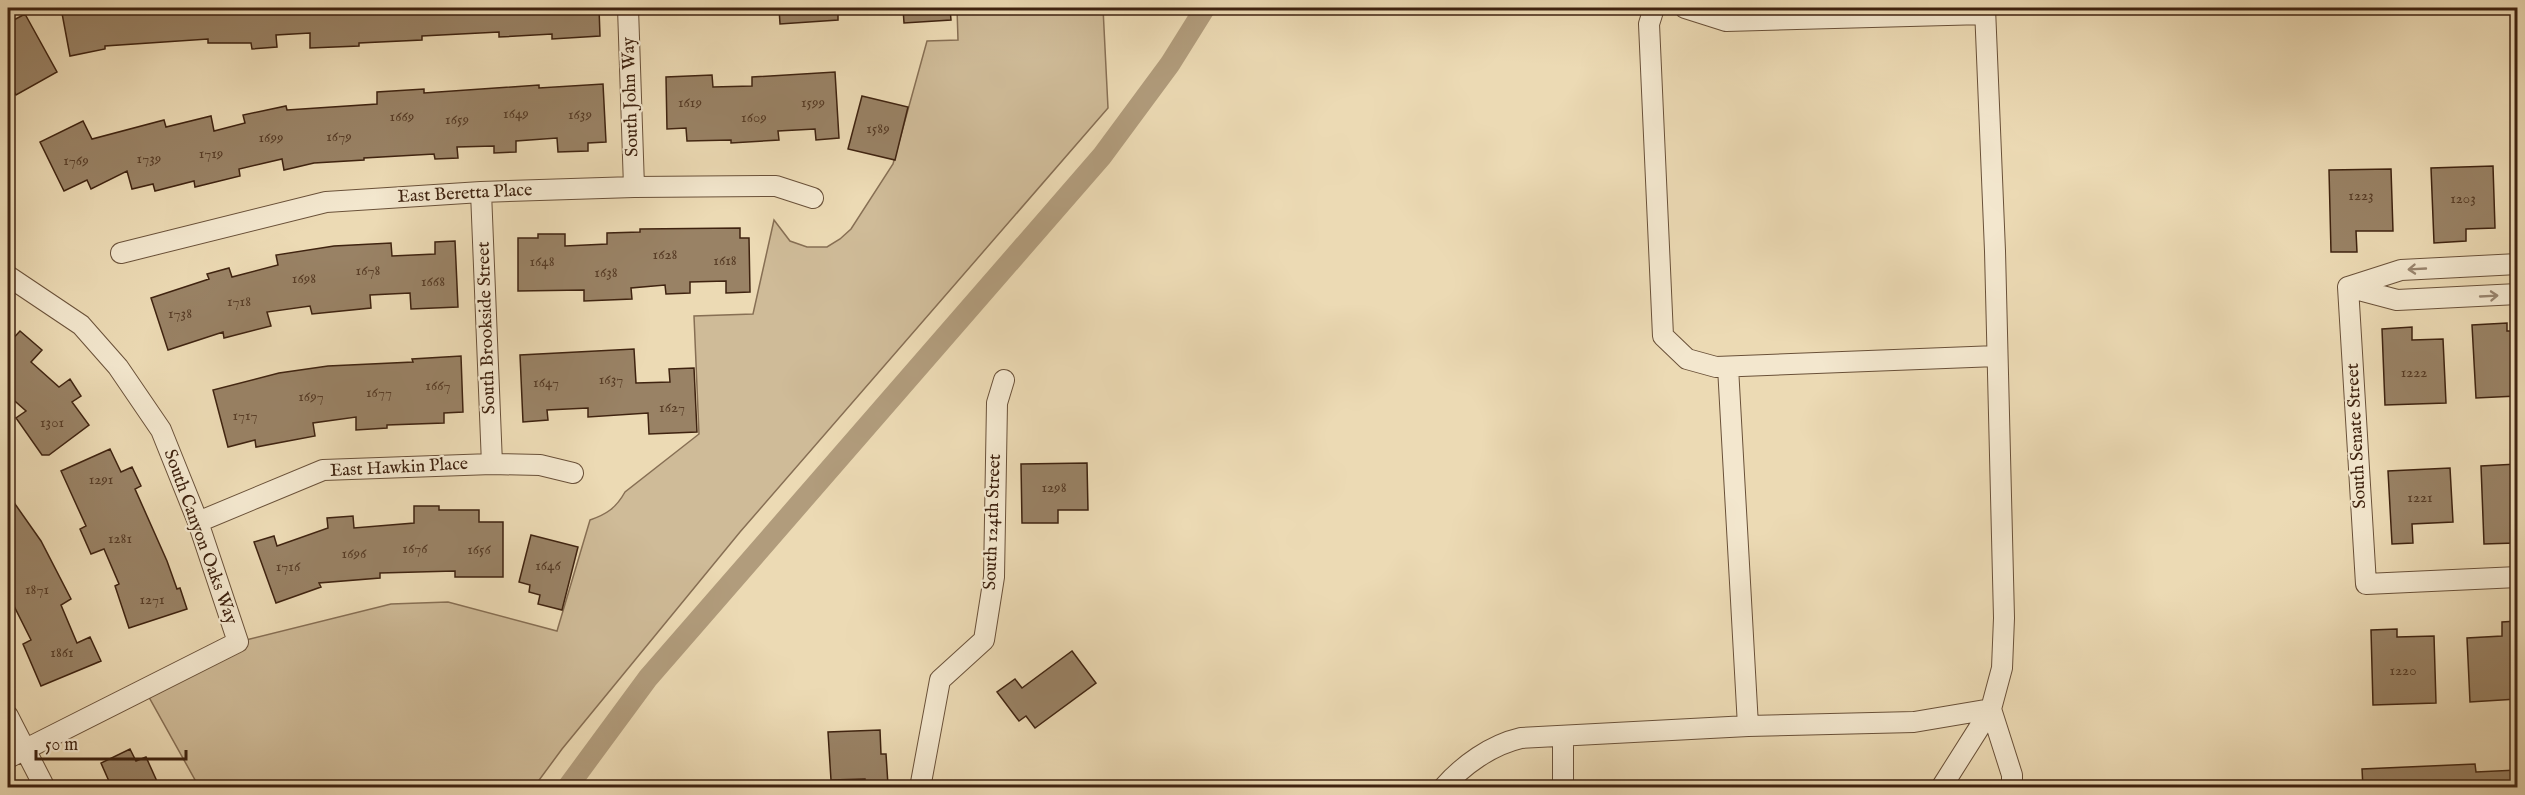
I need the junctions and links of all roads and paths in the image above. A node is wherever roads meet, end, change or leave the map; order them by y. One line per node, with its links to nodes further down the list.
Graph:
1 (628, 8): 5 (street, South John Way)
2 (1654, 8): 16 (street)
3 (1684, 8): 4 (street)
4 (1985, 11): 15 (street)
5 (634, 187): 6 (street, East Beretta Place); 7 (street, East Beretta Place)
6 (481, 192): 8 (street, East Beretta Place); 18 (street, South Brookside Street)
7 (813, 198)
8 (121, 252)
9 (2517, 264): 10 (street)
10 (2460, 267): 12 (street, one-way to 12); 14 (street)
11 (8, 276): 20 (street, South Canyon Oaks Way)
12 (2349, 287): 14 (street); 21 (street, South Senate Street)
13 (2517, 294): 14 (street, one-way to 13)
14 (2464, 297)
15 (1998, 356): 16 (street); 22 (street)
16 (1728, 367): 24 (street)
17 (1004, 380): 28 (street, South 124th Street)
18 (492, 464): 19 (street, East Hawkin Place); 20 (street, East Hawkin Place)
19 (573, 473)
20 (198, 522): 26 (street, South Canyon Oaks Way)
21 (2517, 577)
22 (1991, 709): 24 (street); 31 (street); 32 (street)
23 (8, 716): 26 (street)
24 (1748, 726): 25 (street)
25 (1563, 736): 29 (street); 30 (street)
26 (16, 754): 27 (street)
27 (45, 788)
28 (920, 788)
29 (1443, 788)
30 (1563, 788)
31 (1941, 788)
32 (2012, 788)

